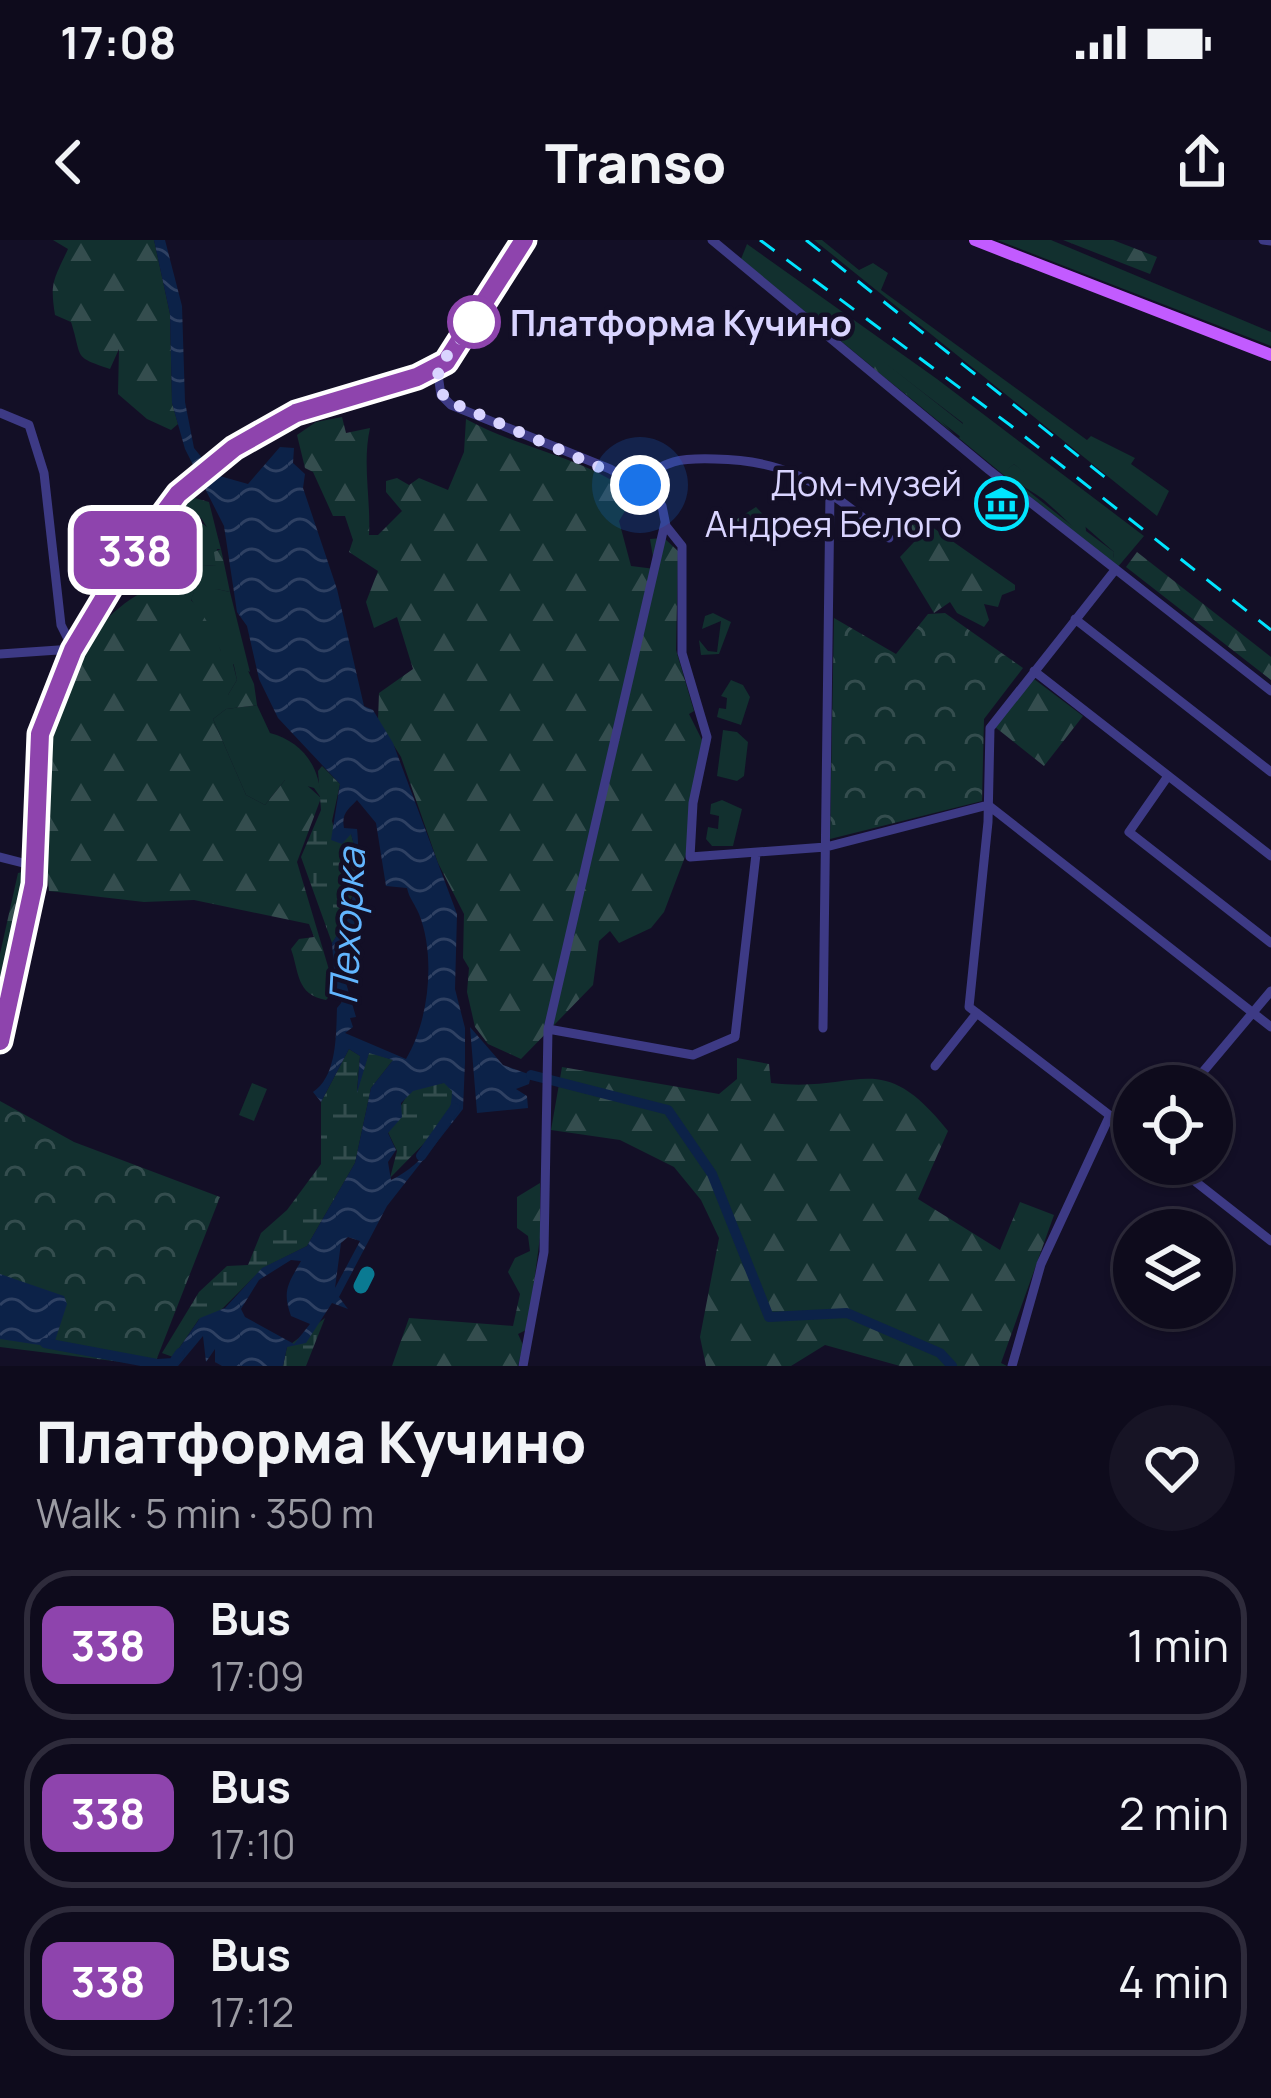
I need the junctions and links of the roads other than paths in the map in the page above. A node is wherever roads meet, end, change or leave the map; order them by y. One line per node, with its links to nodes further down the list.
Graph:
1 (524, 240): 7 (main road)
2 (712, 240): 13 (street)
3 (974, 240): 5 (main road)
4 (992, 240): 5 (main road)
5 (1111, 290): 6 (main road)
6 (1271, 351)
7 (437, 368): 9 (street); 15 (main road)
8 (0, 412): 15 (street)
9 (640, 485): 10 (street); 11 (street)
10 (830, 492): 12 (street); 22 (street)
11 (665, 523): 23 (street); 34 (street)
12 (889, 538)
13 (1115, 570): 14 (street); 18 (street)
14 (1076, 620): 17 (street); 19 (street)
15 (73, 650): 16 (street); 26 (main road)
16 (0, 654)
17 (1034, 671): 20 (street); 21 (street)
18 (1271, 691)
19 (1271, 772)
20 (1168, 776): 24 (street); 27 (street)
21 (988, 805): 22 (street); 30 (street); 31 (street)
22 (826, 847): 23 (street); 33 (street)
23 (756, 854): 34 (street)
24 (1271, 856)
25 (0, 857): 26 (street)
26 (35, 866): 29 (main road)
27 (1271, 943)
28 (1271, 992): 31 (street)
29 (6, 994): 35 (main road)
30 (973, 1010): 37 (street); 38 (street)
31 (1254, 1014): 32 (street); 36 (street)
32 (1271, 1027)
33 (823, 1028)
34 (548, 1029): 42 (street)
35 (0, 1041)
36 (1207, 1065)
37 (935, 1066)
38 (1109, 1115): 39 (street); 43 (street)
39 (1113, 1118)
40 (1199, 1185): 41 (street)
41 (1271, 1241)
42 (523, 1366)
43 (1012, 1366)

